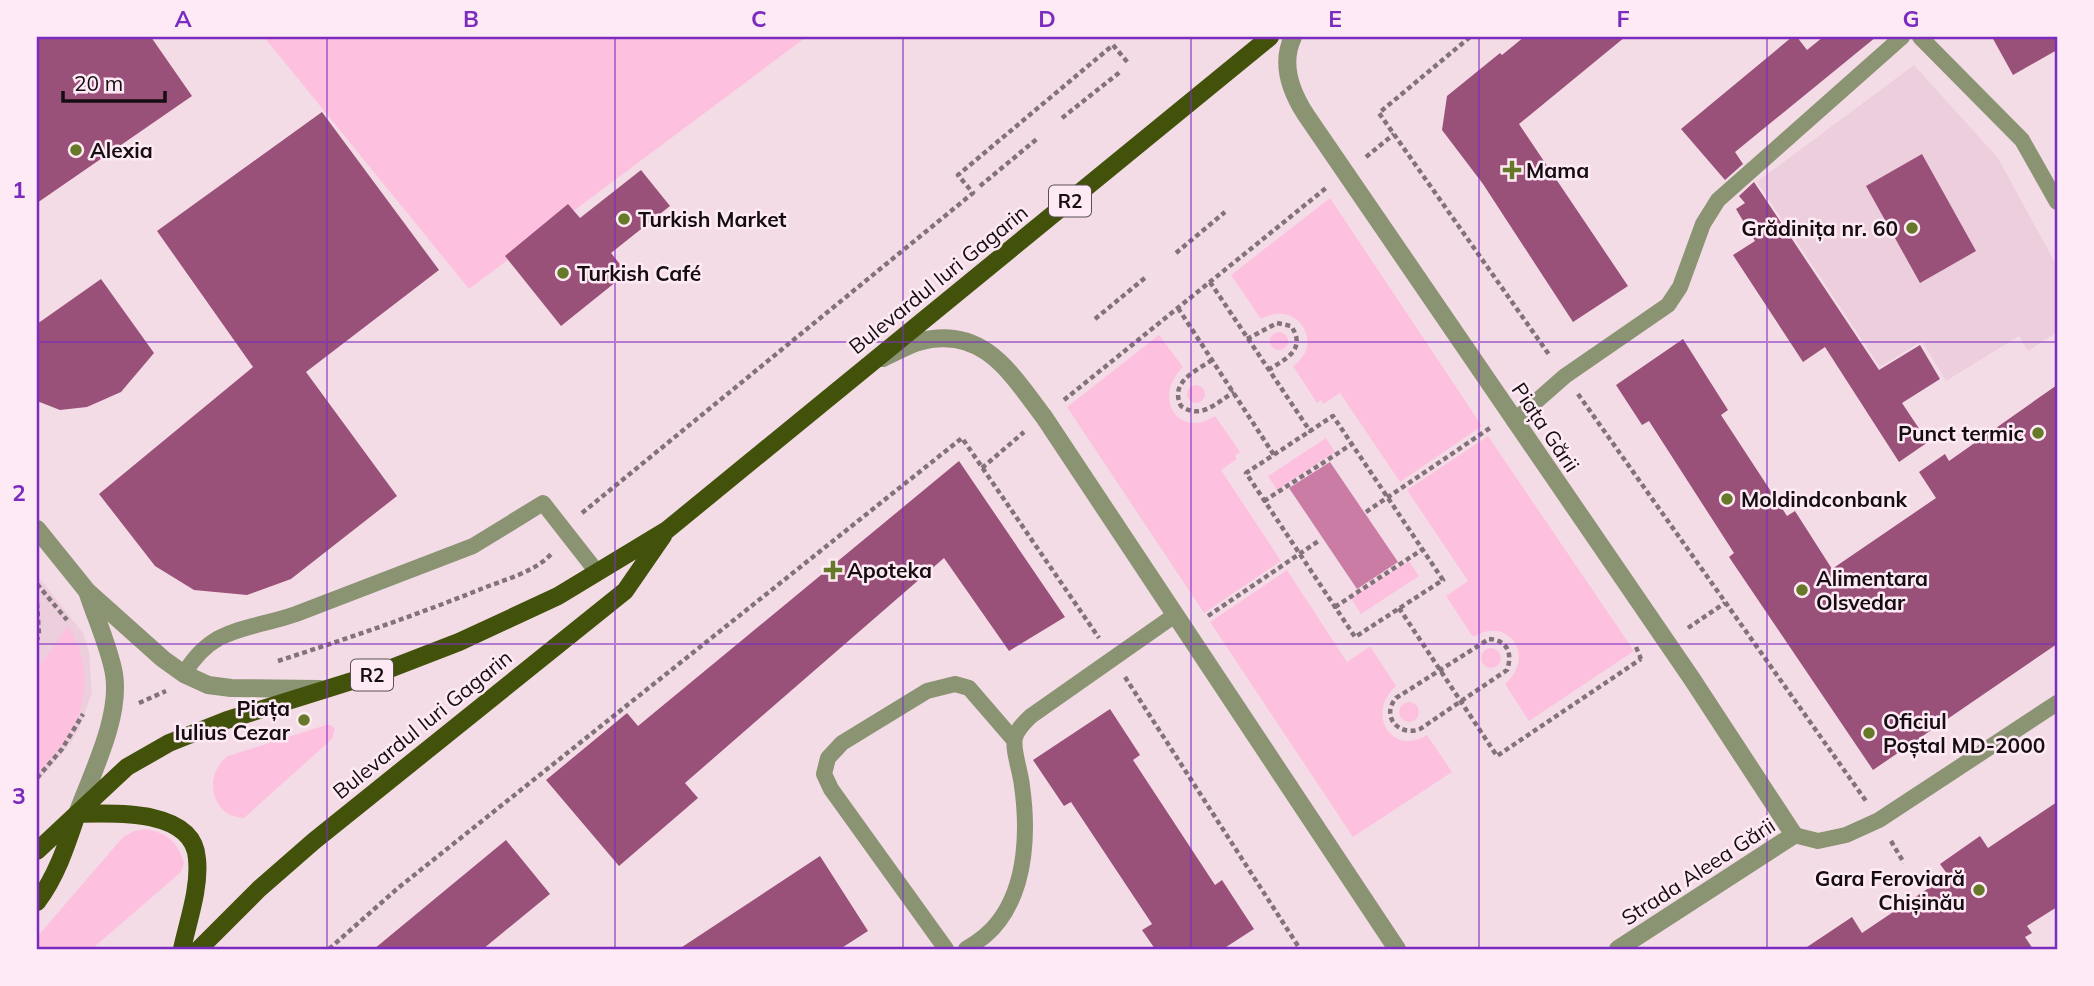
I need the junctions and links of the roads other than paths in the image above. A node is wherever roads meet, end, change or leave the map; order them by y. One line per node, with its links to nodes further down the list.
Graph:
1 (1270, 37): 6 (main road, Bulevardul Iuri Gagarin / R2)
2 (1293, 37): 7 (street, Piața Gării)
3 (1902, 37): 7 (lane)
4 (1920, 37): 5 (lane)
5 (2057, 202)
6 (870, 364): 9 (main road, Bulevardul Iuri Gagarin / R2); 12 (street)
7 (1514, 421): 18 (street, Piața Gării)
8 (37, 529): 11 (street)
9 (667, 530): 10 (main road, Bulevardul Iuri Gagarin / R2); 22 (main road, Bulevardul Iuri Gagarin / R2)
10 (597, 572): 13 (lane); 14 (main road, Bulevardul Iuri Gagarin / R2)
11 (87, 591): 13 (street); 17 (street)
12 (1175, 615): 16 (lane); 25 (street)
13 (184, 674): 14 (street)
14 (323, 690): 17 (main road, Bulevardul Iuri Gagarin / R2)
15 (2057, 703): 18 (lane, Strada Aleea Gării)
16 (1014, 740): 23 (lane); 24 (lane)
17 (77, 814): 19 (main road); 20 (main road, Bulevardul Iuri Gagarin / R2); 21 (main road)
18 (1794, 835): 26 (street, Strada Aleea Gării)
19 (37, 851)
20 (37, 902)
21 (183, 949)
22 (199, 949)
23 (946, 949)
24 (967, 949)
25 (1396, 949)
26 (1618, 949)

